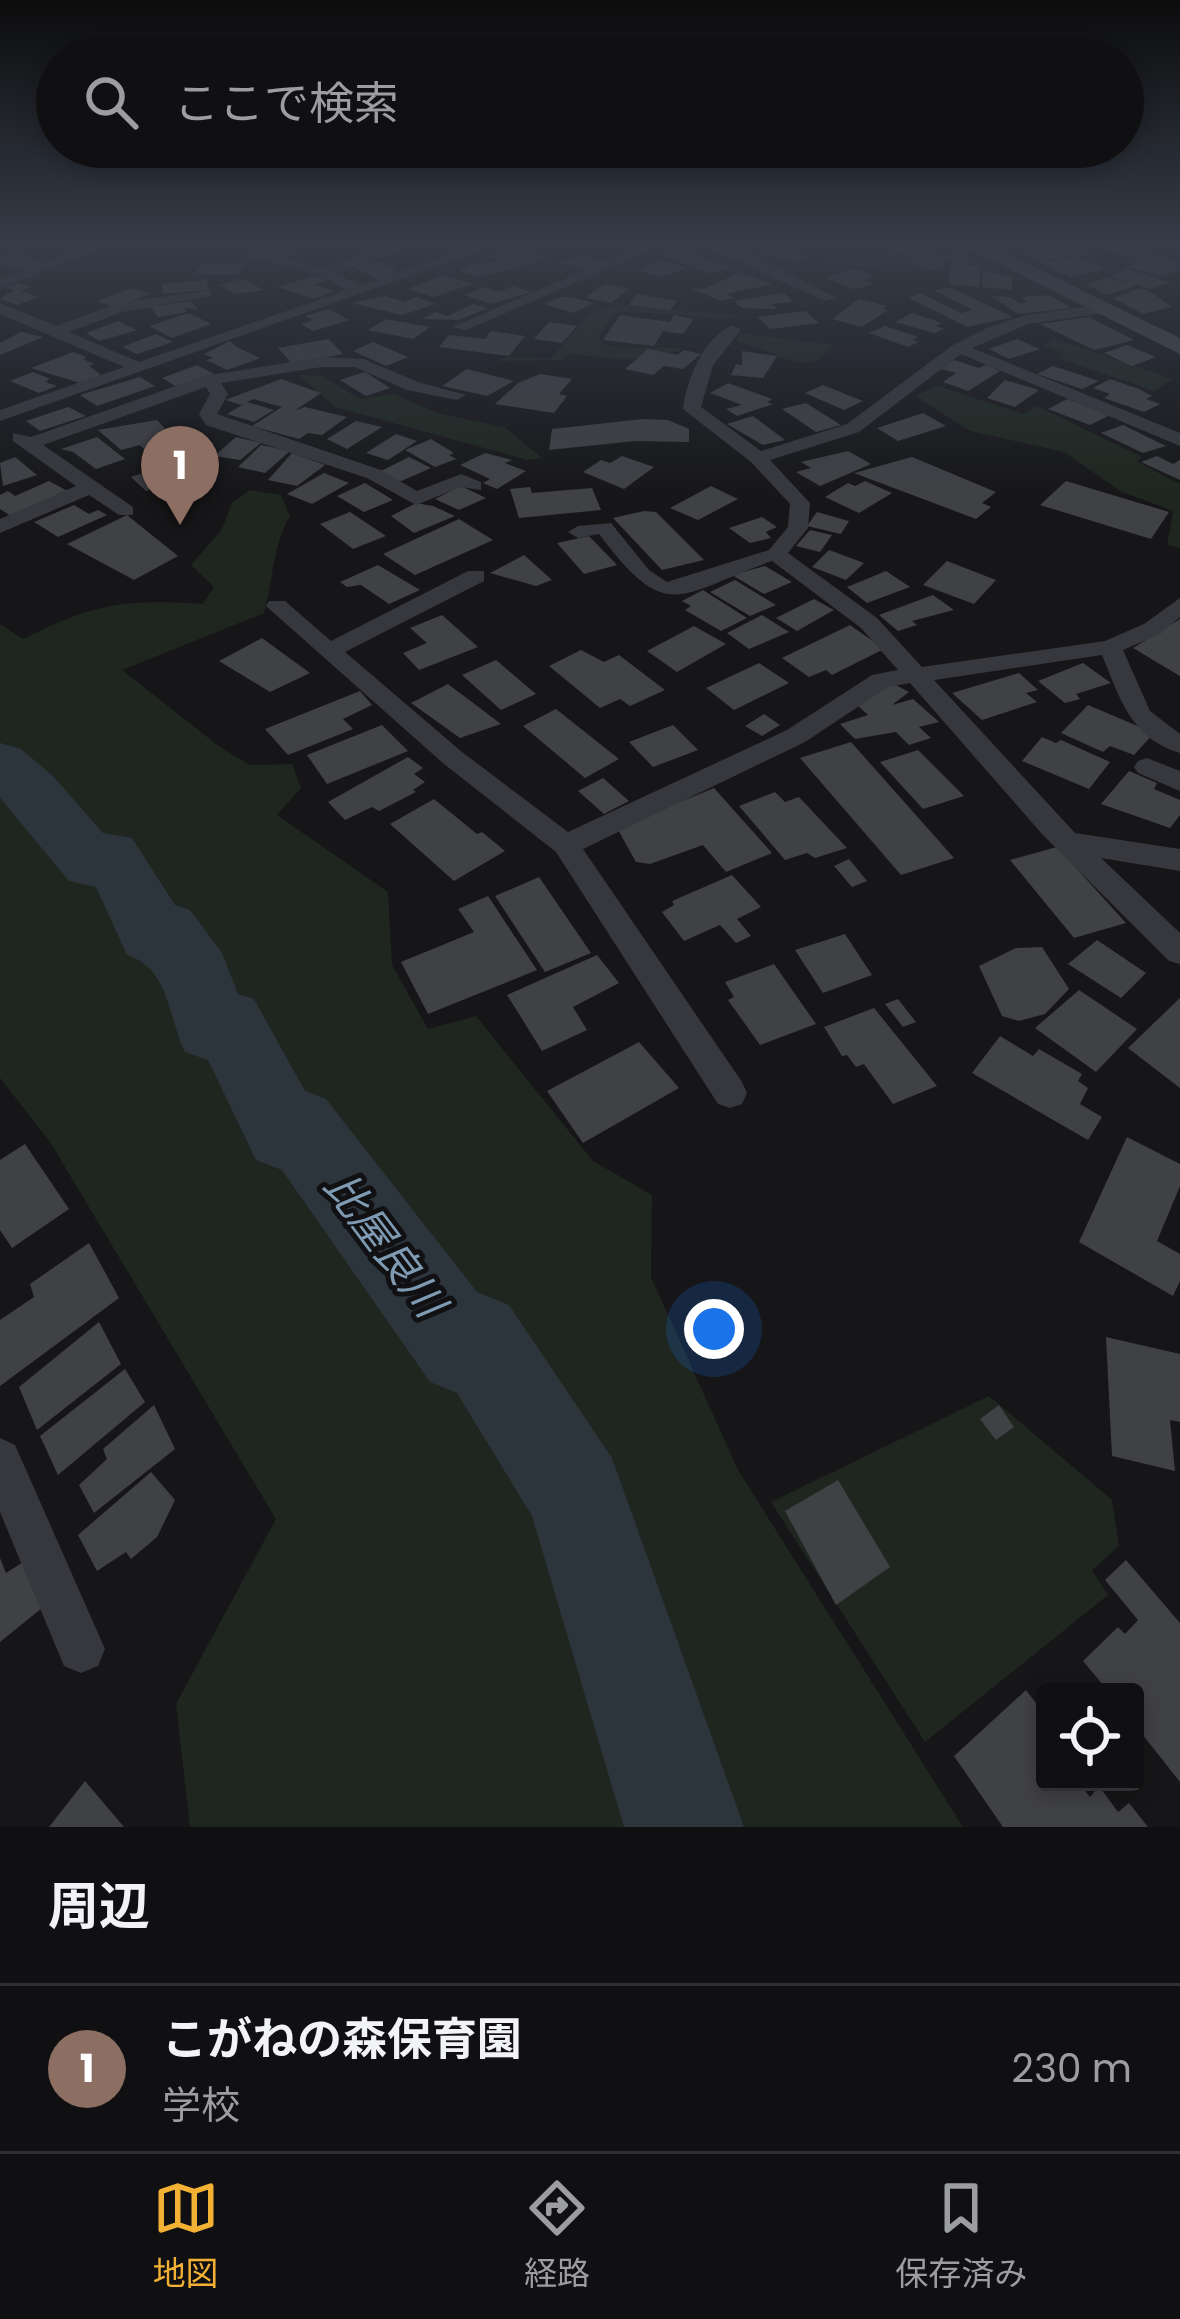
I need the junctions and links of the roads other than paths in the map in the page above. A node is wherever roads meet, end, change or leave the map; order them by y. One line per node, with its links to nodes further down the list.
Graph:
1 (46, 328): 7 (street)
2 (65, 328): 7 (street)
3 (248, 328): 10 (street)
4 (1006, 328): 9 (street)
5 (1144, 328): 8 (main road)
6 (734, 330): 18 (street)
7 (55, 332): 10 (street)
8 (1180, 347)
9 (959, 348): 16 (street); 18 (street)
10 (136, 367): 15 (street)
11 (210, 380): 12 (street); 13 (street); 19 (street)
12 (183, 389): 14 (street); 17 (street)
13 (457, 395)
14 (178, 410)
15 (0, 420): 17 (street)
16 (1180, 440)
17 (28, 444): 20 (street)
18 (758, 458): 24 (street)
19 (474, 486)
20 (91, 487): 21 (street); 22 (street)
21 (126, 511)
22 (0, 527)
23 (578, 532): 24 (street)
24 (776, 554): 30 (street)
25 (476, 576): 29 (street)
26 (1180, 605): 28 (street)
27 (277, 606): 29 (street)
28 (1110, 647): 30 (street); 31 (street)
29 (329, 651): 35 (street)
30 (913, 673): 34 (street); 35 (street)
31 (1180, 744)
32 (1147, 767): 33 (street)
33 (1180, 782)
34 (1068, 842): 36 (street); 37 (street)
35 (566, 844): 38 (street)
36 (1180, 860)
37 (1180, 952)
38 (730, 1093)
39 (0, 1460): 40 (street)
40 (81, 1649)

